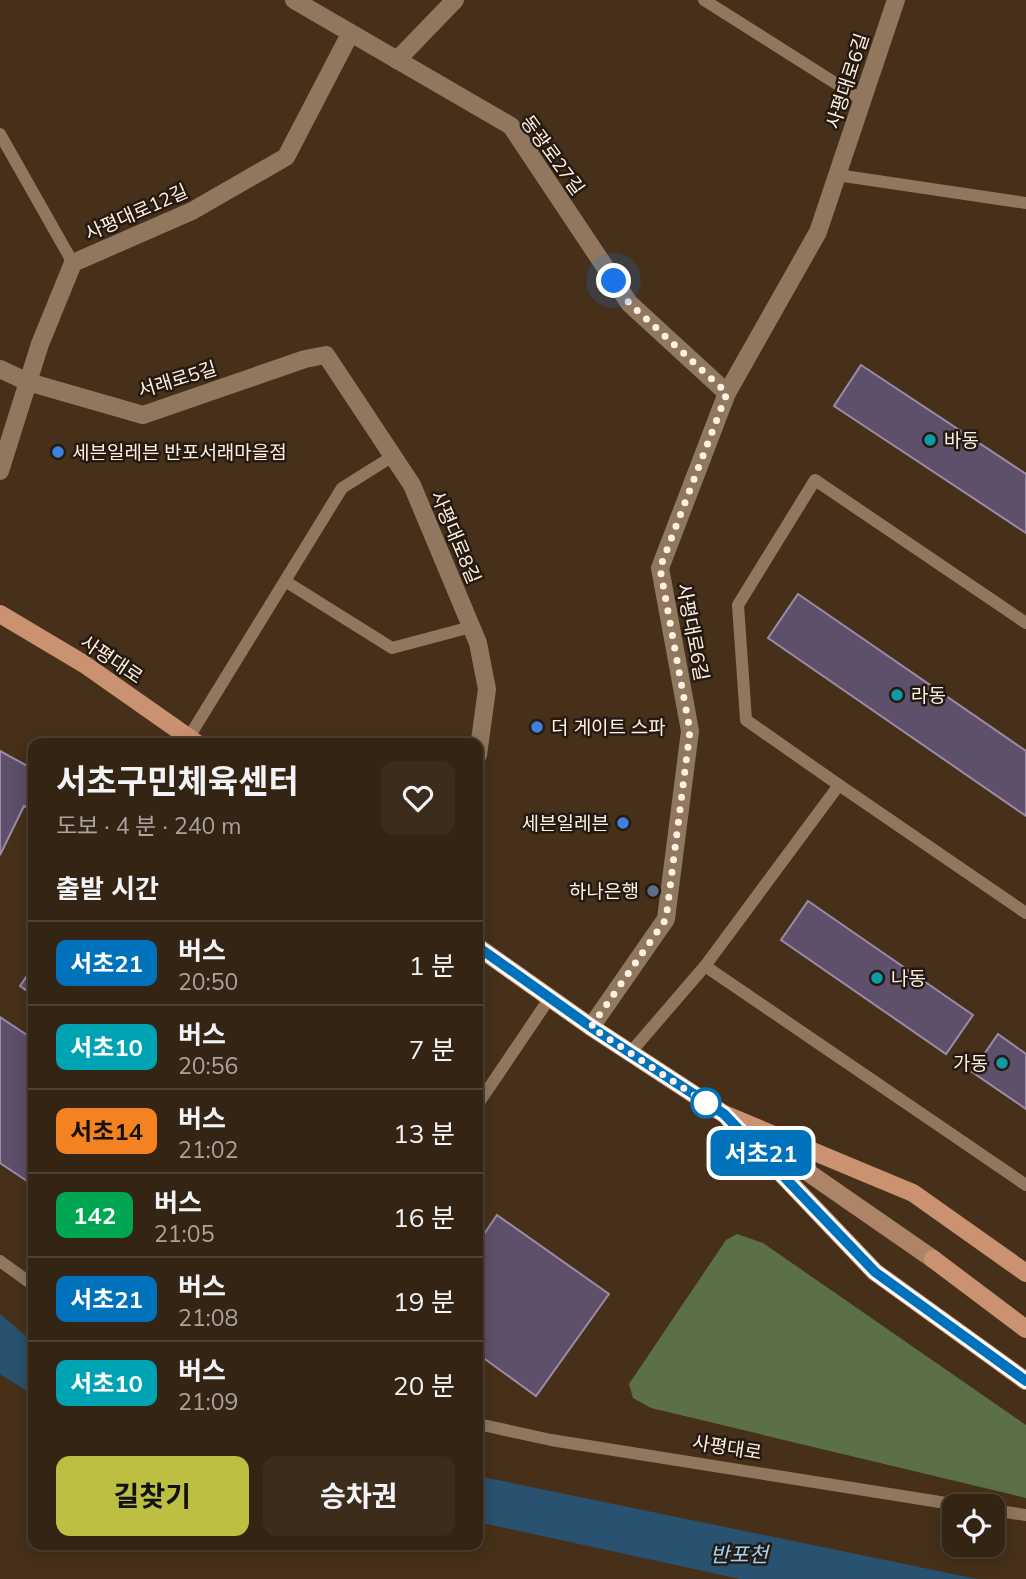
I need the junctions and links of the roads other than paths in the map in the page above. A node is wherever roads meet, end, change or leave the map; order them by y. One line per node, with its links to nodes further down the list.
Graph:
1 (294, 0): 5 (street, 동광로27길)
2 (455, 0): 6 (street)
3 (704, 0): 7 (lane)
4 (896, 0): 7 (street, 사평대로6길)
5 (350, 34): 6 (street, 동광로27길); 11 (street, 사평대로12길)
6 (397, 60): 15 (street, 동광로27길)
7 (862, 100): 9 (street, 사평대로6길)
8 (0, 134): 11 (lane)
9 (837, 175): 10 (lane); 15 (street, 사평대로6길)
10 (1026, 203)
11 (73, 263): 14 (street, 사평대로12길)
12 (326, 355): 14 (street, 서래로5길); 16 (street, 사평대로8길)
13 (0, 369): 14 (street, 서래로5길)
14 (28, 382): 17 (street, 사평대로12길)
15 (727, 393): 30 (street, 사평대로6길)
16 (393, 456): 18 (lane); 21 (street, 사평대로8길)
17 (0, 471)
18 (285, 581): 21 (lane); 23 (lane)
19 (0, 614): 22 (main road, 사평대로)
20 (1026, 623): 25 (lane)
21 (471, 627): 24 (street, 사평대로8길)
22 (190, 738)
23 (194, 738)
24 (480, 738)
25 (839, 785): 26 (lane); 28 (lane)
26 (1026, 913)
27 (483, 951): 29 (main road)
28 (705, 966): 31 (lane); 34 (lane)
29 (549, 999): 30 (main road); 32 (lane)
30 (591, 1027): 31 (main road)
31 (630, 1053): 33 (main road)
32 (483, 1097)
33 (724, 1114): 35 (street); 37 (main road); 40 (main road)
34 (1026, 1185)
35 (933, 1259): 39 (main road)
36 (0, 1261): 38 (lane)
37 (1026, 1273)
38 (28, 1281)
39 (1026, 1329)
40 (1026, 1381)
41 (483, 1425): 42 (lane, 사평대로)
42 (942, 1502)
43 (1005, 1512): 44 (lane)
44 (1026, 1516)

